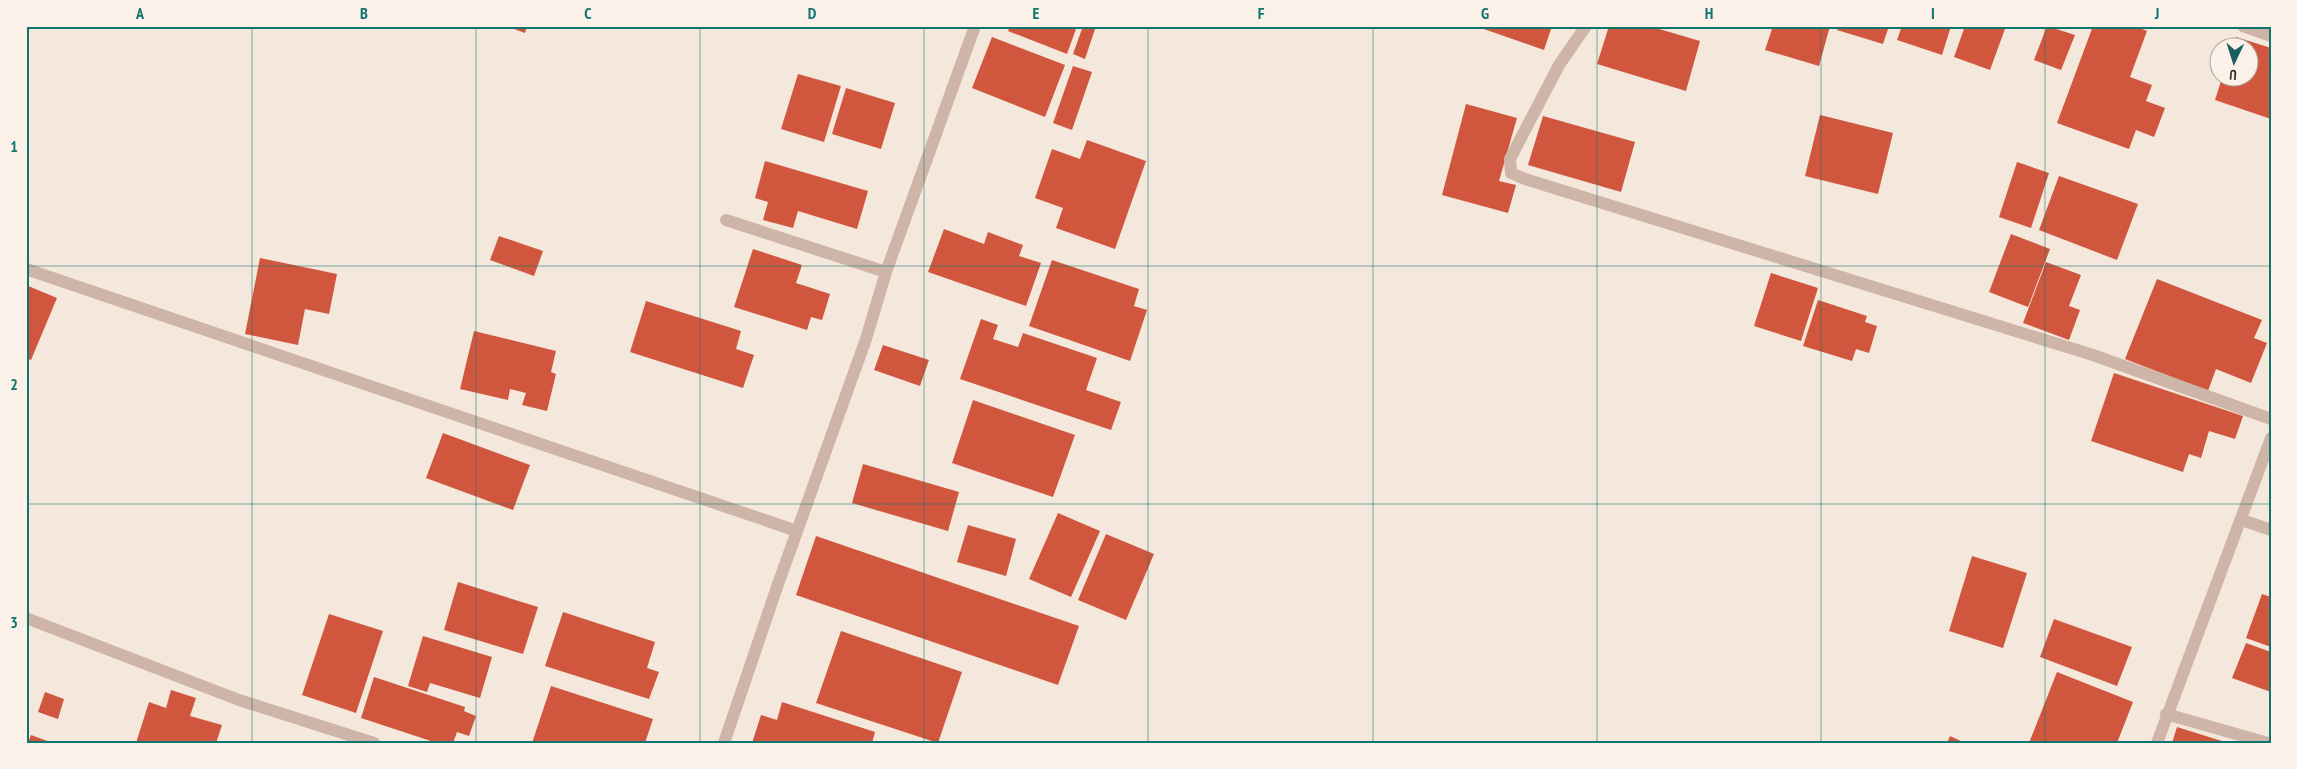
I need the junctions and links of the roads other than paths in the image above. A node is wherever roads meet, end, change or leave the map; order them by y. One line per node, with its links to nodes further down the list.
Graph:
1 (975, 26): 7 (street)
2 (1586, 26): 8 (street)
3 (2244, 26): 4 (street)
4 (2271, 36)
5 (726, 220): 7 (street)
6 (26, 269): 12 (street)
7 (886, 272): 12 (street)
8 (2271, 419)
9 (2271, 438): 10 (street)
10 (2242, 520): 11 (street); 14 (street)
11 (2271, 530)
12 (797, 531): 16 (street)
13 (26, 618): 15 (street)
14 (2166, 714): 17 (street); 18 (street)
15 (374, 743)
16 (724, 743)
17 (2157, 743)
18 (2268, 743)

